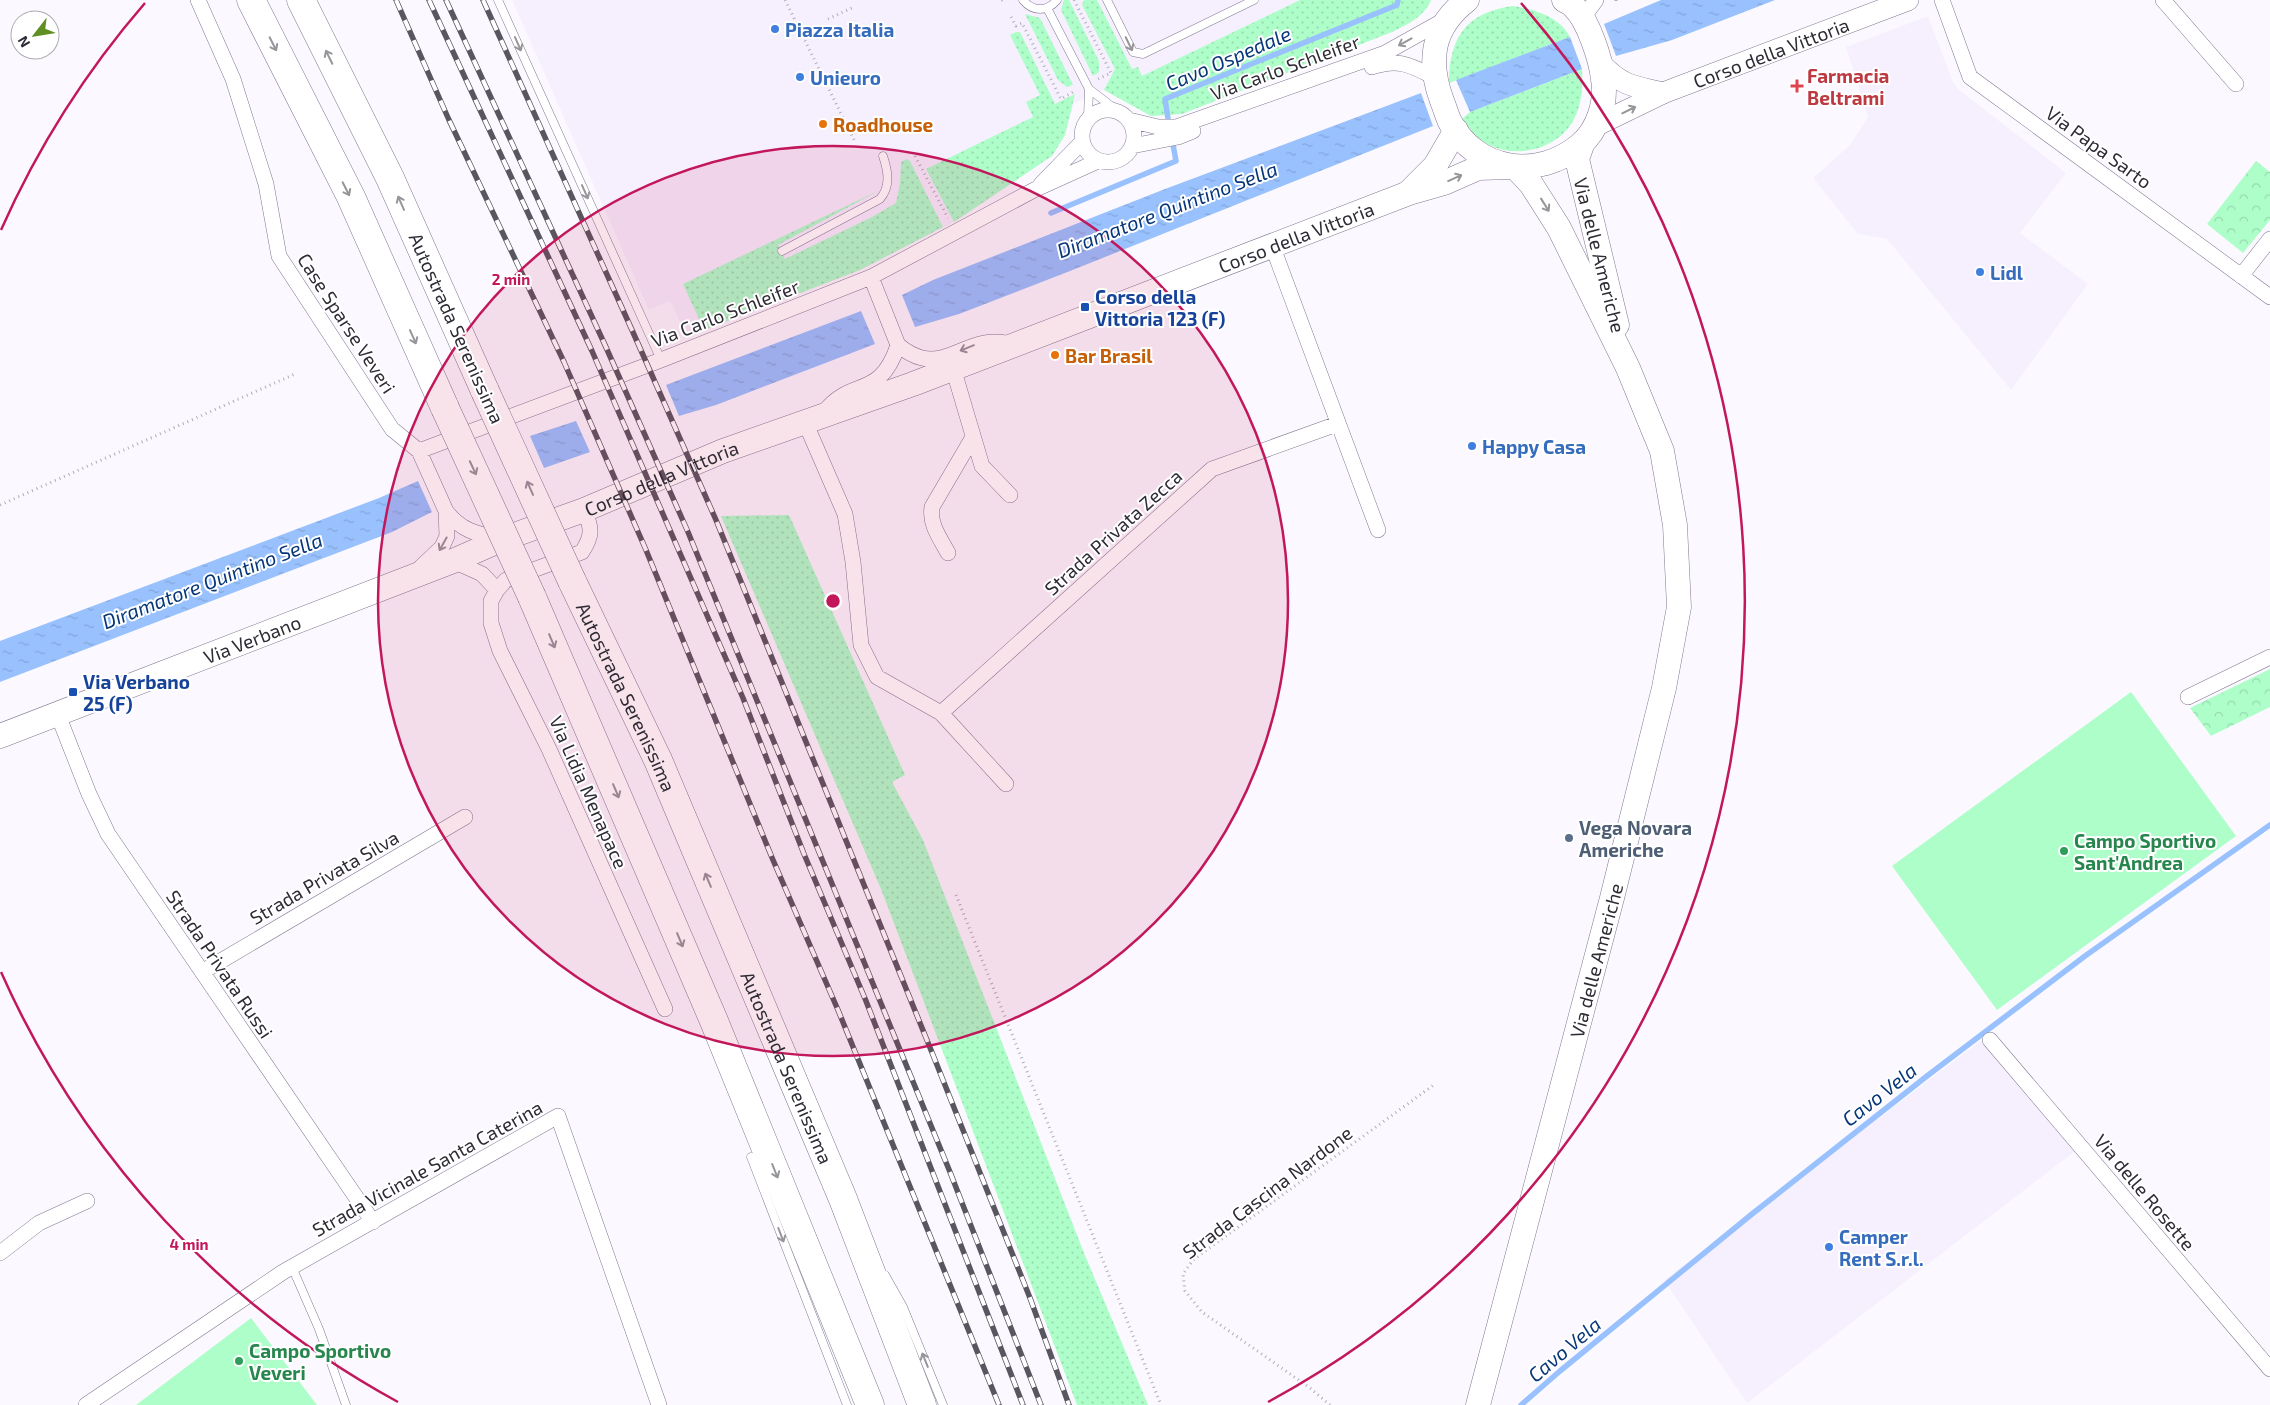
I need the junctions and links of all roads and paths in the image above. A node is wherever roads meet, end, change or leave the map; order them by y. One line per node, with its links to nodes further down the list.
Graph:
1 (198, 0): 59 (street, Case Sparse Veveri)
2 (251, 0): 80 (highway, one-way to 80, bridge)
3 (301, 0): 84 (highway, Autostrada Serenissima, one-way to 3, bridge)
4 (498, 0): 52 (lane, one-way to 52)
5 (785, 0): 34 (path)
6 (1023, 0): 18 (lane)
7 (1057, 0): 18 (lane)
8 (1074, 0): 23 (path)
9 (1107, 0): 10 (lane, one-way to 10)
10 (1254, 0)
11 (1564, 0): 21 (main road, Via delle Americhe)
12 (1596, 0): 21 (street)
13 (1908, 0): 28 (main road, Corso della Vittoria)
14 (1942, 0): 47 (street, Via Papa Sarto)
15 (2163, 0): 25 (street)
16 (854, 6): 20 (path)
17 (1456, 7): 24 (main road); 32 (street, Via Carlo Schleifer, one-way to 32)
18 (1047, 8): 26 (lane)
19 (1011, 16): 27 (path)
20 (828, 19)
21 (1585, 25): 22 (main road, Via delle Americhe)
22 (1602, 65): 28 (main road); 33 (main road, Via delle Americhe)
23 (1097, 80)
24 (1436, 82): 31 (main road); 32 (street, Via Carlo Schleifer)
25 (2236, 84)
26 (1089, 89): 29 (lane); 30 (lane)
27 (1076, 91)
28 (1663, 93): 33 (main road, Corso della Vittoria, one-way to 28)
29 (1124, 116): 30 (street); 32 (street); 36 (street)
30 (1088, 118): 35 (street)
31 (1454, 127): 40 (main road); 42 (main road, Corso della Vittoria)
32 (1170, 133): 36 (street, Via Carlo Schleifer)
33 (1589, 134): 40 (main road, Corso della Vittoria); 54 (main road, Via delle Americhe)
34 (855, 142)
35 (1082, 142): 39 (street); 41 (street)
36 (1132, 146): 39 (street)
37 (883, 156): 46 (lane)
38 (915, 156): 43 (path)
39 (1098, 161): 41 (street)
40 (1513, 167): 42 (main road, Corso della Vittoria, one-way to 40); 54 (main road, Via delle Americhe, one-way to 54)
41 (1034, 190): 48 (street, Via Carlo Schleifer)
42 (1409, 193): 45 (main road, Corso della Vittoria)
43 (952, 225)
44 (2270, 239): 47 (street)
45 (1272, 245): 51 (main road, Corso della Vittoria); 57 (street)
46 (782, 251)
47 (2241, 276): 49 (street, Via Papa Sarto)
48 (871, 277): 50 (street); 52 (street, Via Carlo Schleifer)
49 (2270, 297)
50 (898, 345): 51 (street, Corso della Vittoria, one-way to 50); 56 (street, Corso della Vittoria)
51 (1014, 345): 53 (main road, Corso della Vittoria)
52 (661, 360): 59 (street, Via Carlo Schleifer)
53 (953, 368): 56 (main road, Corso della Vittoria); 58 (street)
54 (1628, 368): 103 (main road, Via delle Americhe)
55 (295, 374): 61 (path)
56 (812, 420): 63 (main road, Corso della Vittoria); 72 (street)
57 (1337, 424): 64 (street); 72 (street, Strada Privata Zecca)
58 (973, 437): 60 (street); 66 (street)
59 (419, 451): 62 (street, Case Sparse Veveri)
60 (1010, 495)
61 (0, 505)
62 (446, 510): 65 (street, Case Sparse Veveri); 68 (street, Case Sparse Veveri, one-way to 68)
63 (584, 510): 65 (main road, Corso della Vittoria); 69 (street)
64 (1378, 530)
65 (503, 539): 67 (main road, Via Verbano)
66 (948, 553)
67 (453, 561): 68 (main road, Via Verbano); 69 (street)
68 (418, 575): 73 (main road, Via Verbano)
69 (496, 590): 79 (street, Via Lidia Menapace)
70 (2270, 657): 71 (street)
71 (2188, 697)
72 (941, 713): 75 (street)
73 (58, 715): 74 (main road, Via Verbano); 78 (street, Strada Privata Russi)
74 (0, 736)
75 (1006, 784)
76 (465, 817): 78 (street, Strada Privata Silva)
77 (956, 895): 101 (path)
78 (202, 972): 86 (street, Strada Privata Russi)
79 (665, 1009)
80 (714, 1021): 83 (highway); 98 (highway, one-way to 98)
81 (1990, 1040): 91 (street, Via delle Rosette)
82 (1434, 1084): 102 (path, Strada Cascina Nardone)
83 (751, 1157): 92 (lane, one-way to 92)
84 (843, 1199): 88 (lane); 99 (highway, Autostrada Serenissima)
85 (87, 1201): 87 (street)
86 (373, 1222): 90 (street, Strada Vicinale Santa Caterina); 95 (street, Strada Vicinale Santa Caterina)
87 (0, 1253)
88 (875, 1257)
89 (880, 1265): 100 (lane, one-way to 89)
90 (292, 1267): 93 (street, Strada Vicinale Santa Caterina); 94 (lane)
91 (2270, 1369)
92 (841, 1388): 96 (lane); 97 (lane)
93 (86, 1405)
94 (346, 1405)
95 (659, 1405)
96 (842, 1405)
97 (847, 1405)
98 (870, 1405)
99 (922, 1405)
100 (943, 1405)
101 (1161, 1405)
102 (1330, 1405)
103 (1478, 1405)

